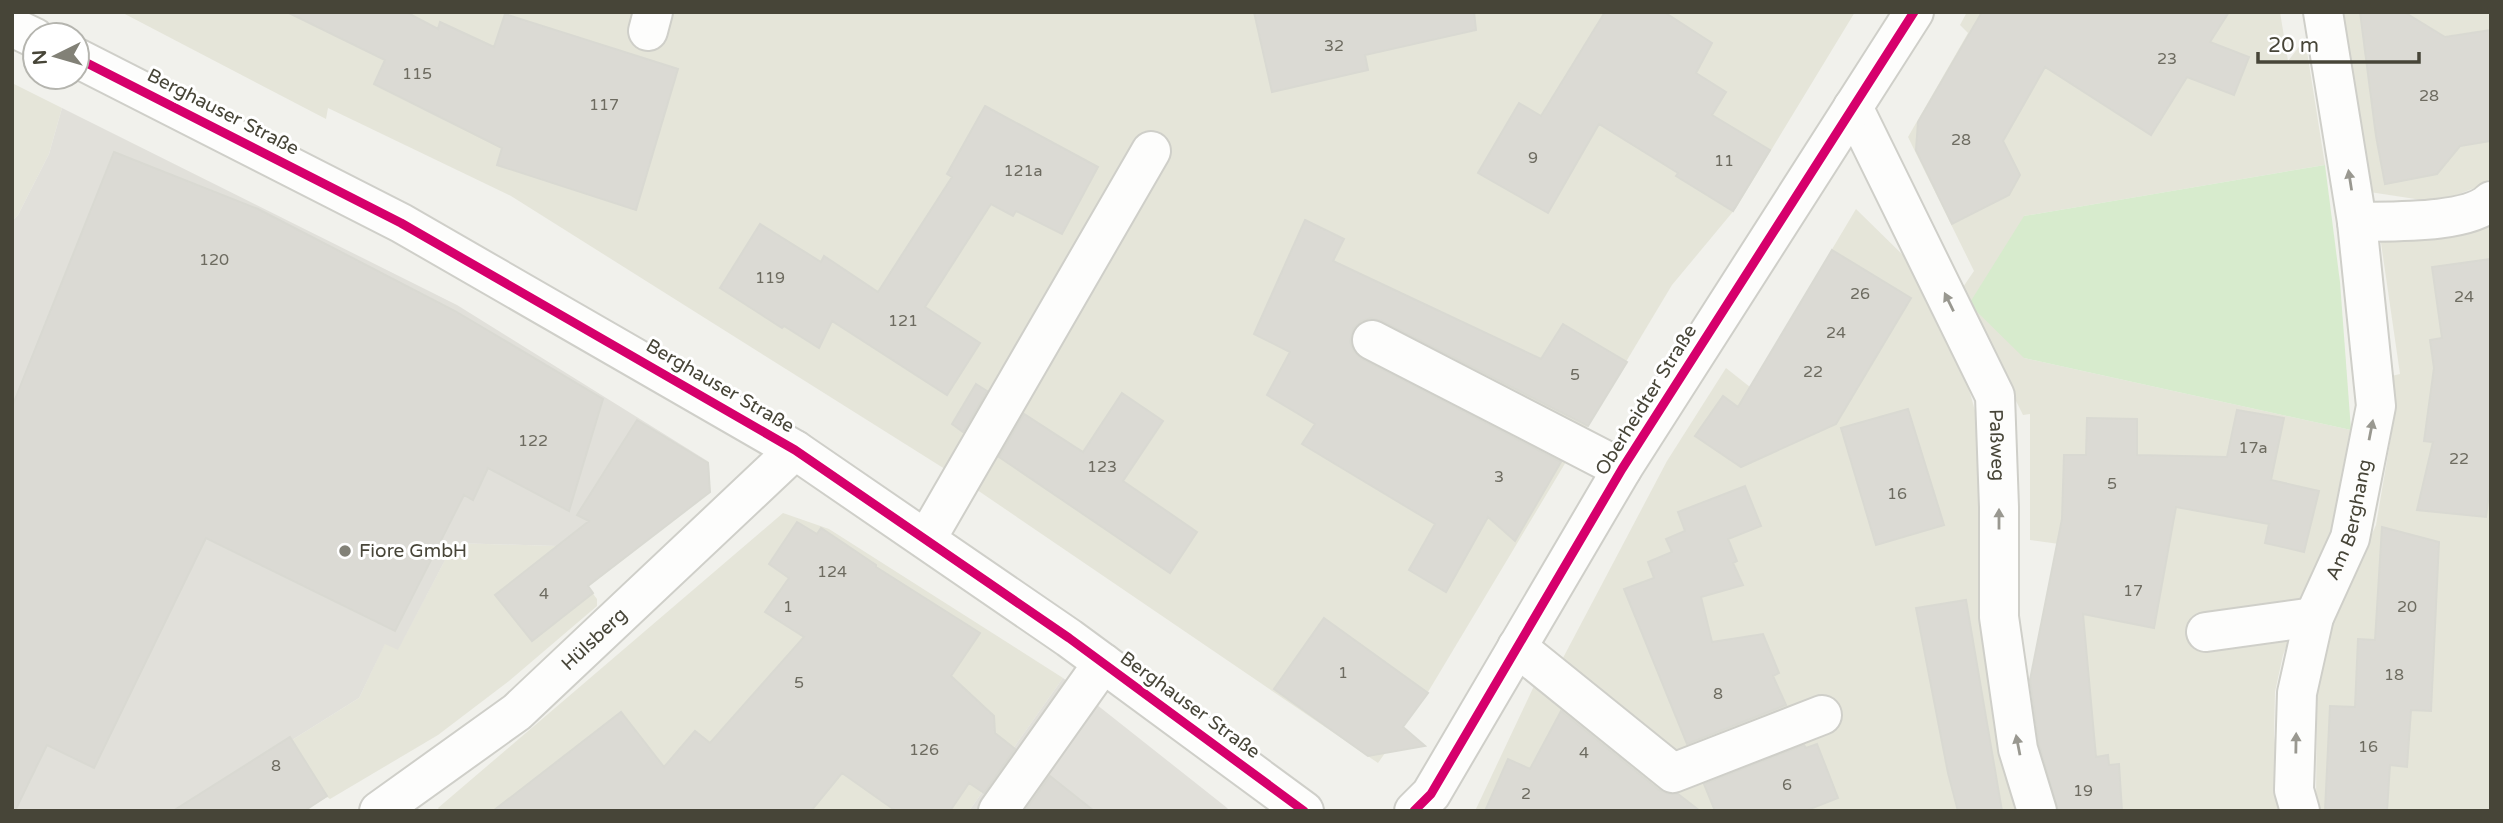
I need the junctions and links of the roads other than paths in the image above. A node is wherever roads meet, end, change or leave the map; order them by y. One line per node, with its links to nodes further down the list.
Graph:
1 (1914, 12): 4 (street, Oberheidter Straße)
2 (2323, 12): 7 (street, Am Berghang, one-way to 2)
3 (91, 65): 9 (street, Berghauser Straße)
4 (1853, 107): 10 (street, Oberheidter Straße); 21 (street, Paßweg, one-way to 4)
5 (1151, 151): 11 (street)
6 (2491, 201): 7 (street)
7 (2357, 222): 12 (street, Am Berghang, one-way to 7)
8 (1372, 340): 10 (street)
9 (795, 450): 11 (street, Berghauser Straße); 17 (street, Hülsberg)
10 (1622, 468): 14 (street, Oberheidter Straße)
11 (927, 538): 15 (street, Berghauser Straße)
12 (2314, 617): 13 (street); 22 (street, Am Berghang, one-way to 12)
13 (2206, 632)
14 (1517, 647): 16 (street); 20 (street, Oberheidter Straße)
15 (1103, 663): 18 (street); 19 (street, Berghauser Straße)
16 (1822, 715)
17 (379, 811)
18 (998, 811)
19 (1304, 811)
20 (1414, 811)
21 (2037, 811)
22 (2300, 811)

